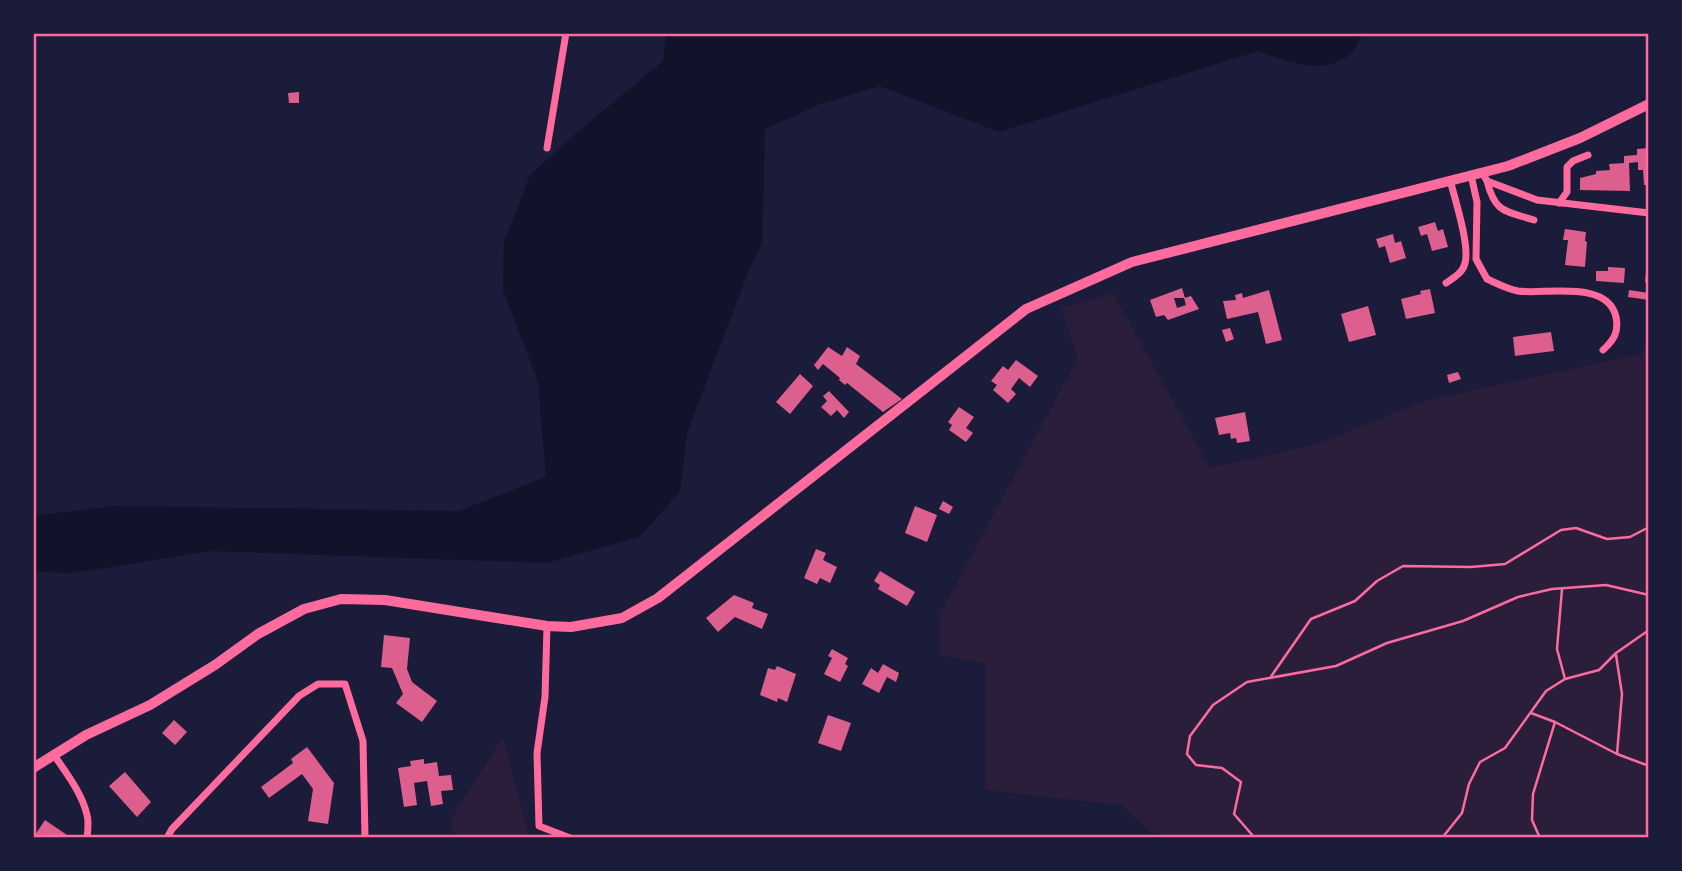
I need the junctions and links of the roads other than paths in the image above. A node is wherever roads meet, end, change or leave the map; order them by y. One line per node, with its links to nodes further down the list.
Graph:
1 (566, 33): 3 (street)
2 (1649, 104): 6 (street)
3 (547, 148)
4 (1588, 155): 8 (street)
5 (1471, 175): 6 (street); 7 (street); 12 (street)
6 (1485, 177): 8 (street); 10 (street)
7 (1450, 180): 11 (street); 13 (street)
8 (1559, 203): 9 (street)
9 (1649, 213)
10 (1534, 220)
11 (1446, 283)
12 (1603, 350)
13 (547, 626): 14 (street); 19 (street)
14 (54, 755): 15 (street); 16 (street)
15 (33, 768)
16 (87, 838)
17 (167, 838): 18 (street)
18 (365, 838)
19 (570, 838)

